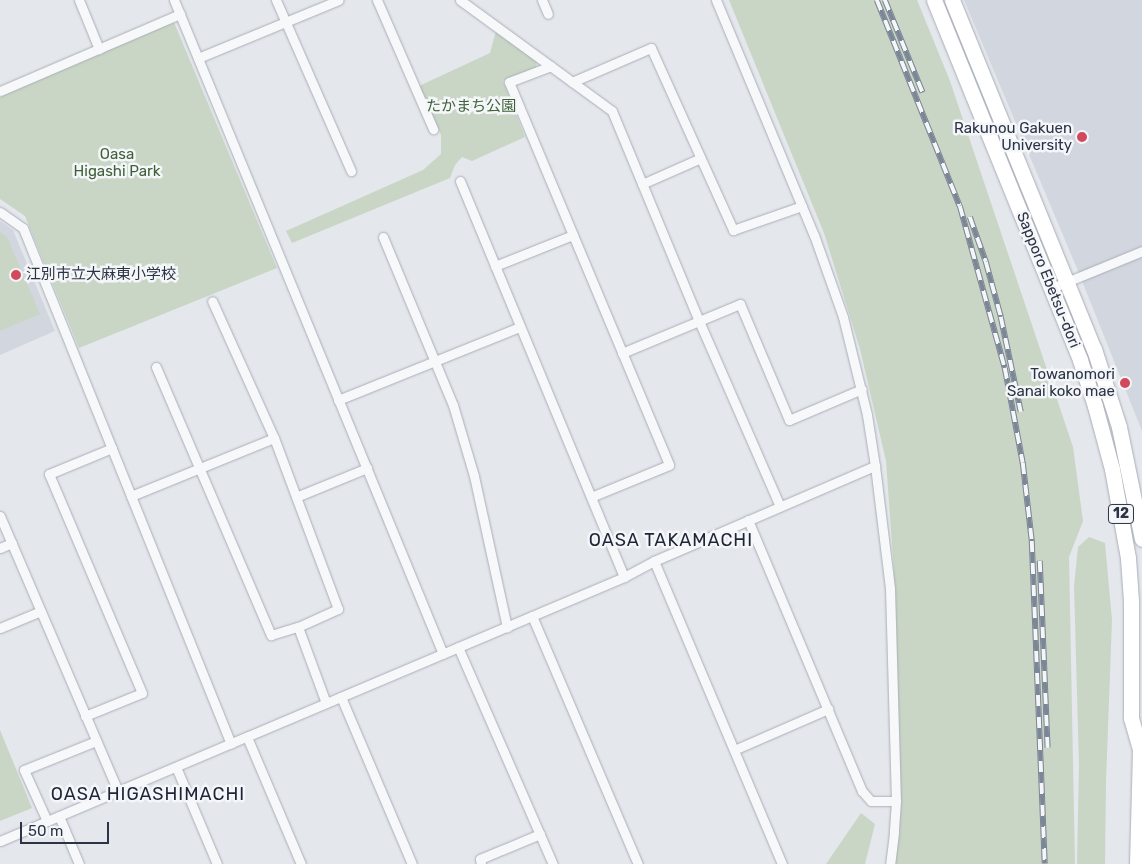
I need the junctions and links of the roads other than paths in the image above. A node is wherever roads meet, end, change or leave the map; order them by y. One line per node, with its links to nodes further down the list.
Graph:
1 (79, 0): 14 (street)
2 (174, 0): 11 (street)
3 (276, 0): 13 (street)
4 (339, 0): 13 (street)
5 (377, 0): 19 (street)
6 (460, 0): 16 (street)
7 (542, 0): 12 (street)
8 (716, 0): 24 (street)
9 (934, 0): 31 (highway, Sapporo Ebetsu-dori / 12)
10 (952, 0): 30 (highway, Sapporo Ebetsu-dori / 12)
11 (180, 14): 14 (street); 15 (street)
12 (548, 14)
13 (285, 23): 15 (street); 21 (street)
14 (100, 48): 18 (street)
15 (198, 58): 39 (street)
16 (551, 66): 17 (street); 26 (street)
17 (572, 82): 20 (street); 23 (street)
18 (0, 90)
19 (432, 129)
20 (701, 158): 23 (street); 24 (street)
21 (351, 171)
22 (460, 181): 29 (street)
23 (642, 184): 33 (street)
24 (802, 206): 38 (street)
25 (0, 212): 41 (street)
26 (573, 235): 29 (street); 35 (street)
27 (383, 237): 36 (street)
28 (1142, 251): 30 (street)
29 (495, 266): 34 (street)
30 (1066, 282): 31 (street); 51 (highway, Sapporo Ebetsu-dori / 12)
31 (1052, 288): 70 (highway, Sapporo Ebetsu-dori / 12)
32 (212, 301): 40 (street)
33 (699, 321): 35 (street); 38 (street); 48 (street)
34 (520, 327): 36 (street); 47 (street)
35 (622, 352): 47 (street)
36 (435, 362): 39 (street); 59 (street)
37 (156, 367): 42 (street)
38 (862, 389): 43 (street)
39 (338, 400): 44 (street)
40 (274, 438): 42 (street); 46 (street)
41 (112, 448): 45 (street); 66 (street)
42 (199, 466): 45 (street); 58 (street)
43 (875, 466): 48 (street); 74 (street)
44 (367, 468): 46 (street); 62 (street)
45 (131, 496): 69 (street)
46 (296, 497): 58 (street)
47 (591, 497): 55 (street)
48 (780, 506): 50 (street)
49 (0, 516): 52 (street)
50 (748, 520): 54 (street); 65 (street)
51 (1142, 539)
52 (12, 544): 53 (street); 56 (street)
53 (0, 548)
54 (654, 561): 55 (street); 71 (street)
55 (624, 577): 57 (street)
56 (41, 612): 60 (street); 66 (street)
57 (532, 616): 59 (street); 85 (street)
58 (298, 627): 64 (street)
59 (507, 627): 61 (street)
60 (0, 628)
61 (458, 647): 62 (street); 77 (street)
62 (442, 654): 63 (street)
63 (342, 697): 64 (street); 82 (street)
64 (326, 703): 67 (street)
65 (828, 709): 71 (street); 74 (street)
66 (85, 716): 68 (street)
67 (247, 737): 69 (street); 81 (street)
68 (96, 741): 73 (street); 76 (street)
69 (231, 744): 72 (street)
70 (1141, 745): 88 (highway, Sapporo Ebetsu-dori / 12)
71 (734, 750): 86 (street)
72 (176, 767): 73 (street); 80 (street)
73 (118, 792): 75 (street)
74 (896, 800): 87 (street)
75 (59, 816): 76 (street); 79 (street)
76 (47, 821): 78 (street)
77 (540, 834): 83 (street); 84 (street)
78 (0, 841)
79 (79, 864)
80 (217, 864)
81 (301, 864)
82 (412, 864)
83 (482, 864)
84 (553, 864)
85 (638, 864)
86 (782, 864)
87 (890, 864)
88 (1137, 864)

